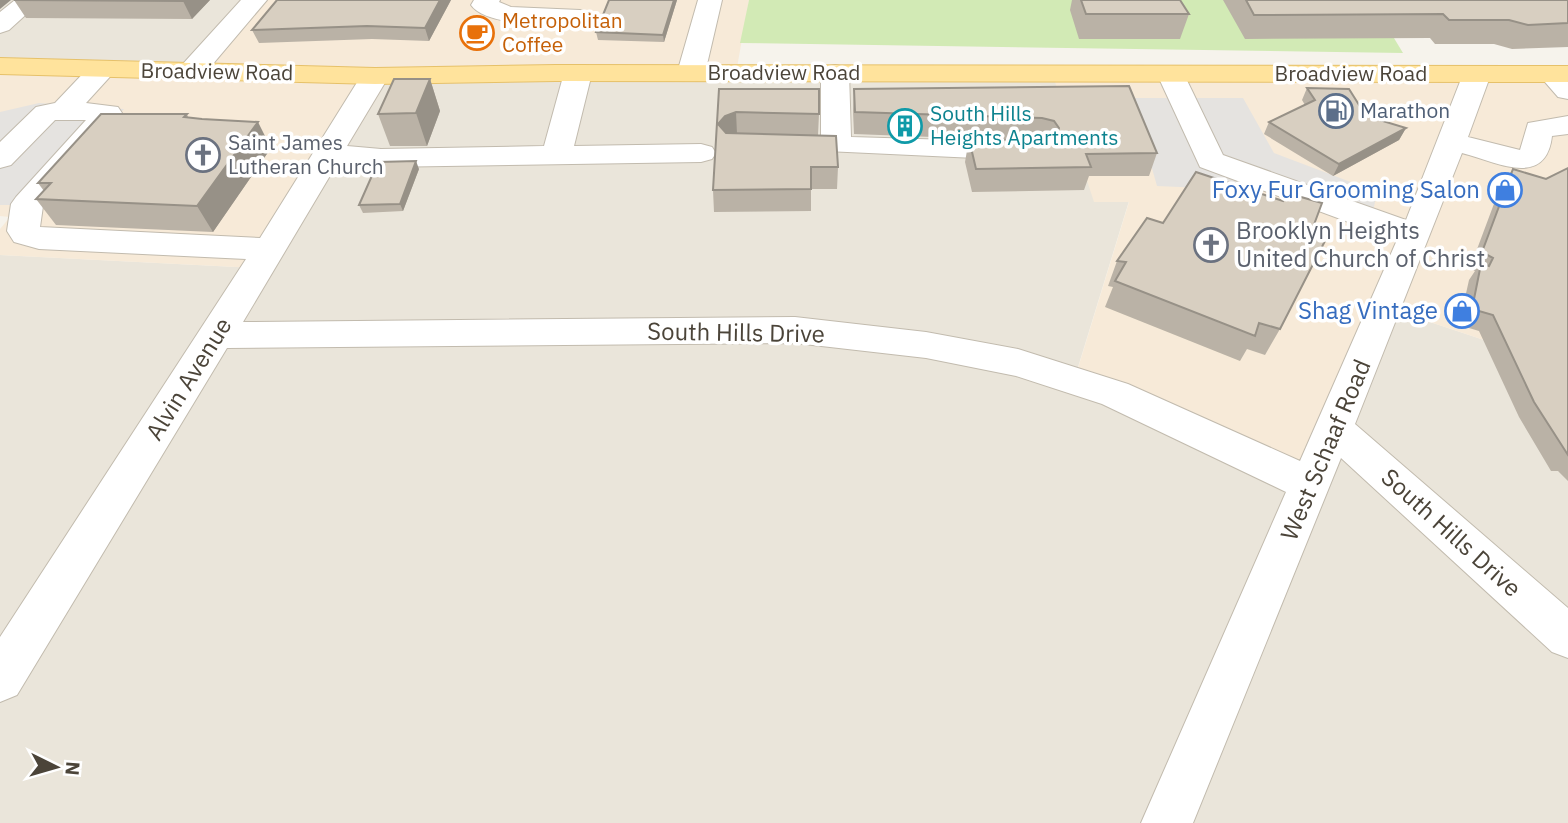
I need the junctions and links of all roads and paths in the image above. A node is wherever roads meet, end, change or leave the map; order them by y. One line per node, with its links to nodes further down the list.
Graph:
1 (30, 0): 6 (street)
2 (255, 0): 9 (street)
3 (488, 0): 5 (street)
4 (710, 0): 11 (street)
5 (583, 9): 10 (street)
6 (0, 25)
7 (0, 66): 8 (main road, Broadview Road)
8 (103, 69): 9 (main road, Broadview Road); 17 (street)
9 (191, 72): 15 (main road, Broadview Road)
10 (567, 73): 11 (main road, Broadview Road); 15 (main road, Broadview Road); 25 (street)
11 (691, 73): 12 (main road, Broadview Road)
12 (835, 73): 13 (main road, Broadview Road); 20 (street)
13 (1171, 74): 14 (main road, Broadview Road); 28 (street)
14 (1477, 74): 16 (main road, Broadview Road); 19 (street, West Schaaf Road)
15 (375, 76): 24 (street, Alvin Avenue)
16 (1563, 79)
17 (64, 110): 26 (street); 27 (street)
18 (1568, 125): 19 (street)
19 (1452, 142): 28 (street, West Schaaf Road)
20 (836, 145): 21 (street); 22 (street)
21 (803, 148)
22 (1035, 152)
23 (701, 153): 25 (street)
24 (327, 154): 25 (street); 29 (street, Alvin Avenue)
25 (556, 156)
26 (0, 159)
27 (14, 203): 29 (street)
28 (1416, 235): 31 (street, West Schaaf Road)
29 (269, 249): 30 (street, Alvin Avenue)
30 (217, 335): 32 (street, South Hills Drive); 34 (street, Alvin Avenue)
31 (1335, 429): 32 (street, West Schaaf Road); 33 (street, South Hills Drive)
32 (1312, 485): 35 (street, West Schaaf Road)
33 (1568, 637)
34 (0, 679)
35 (1167, 823)

